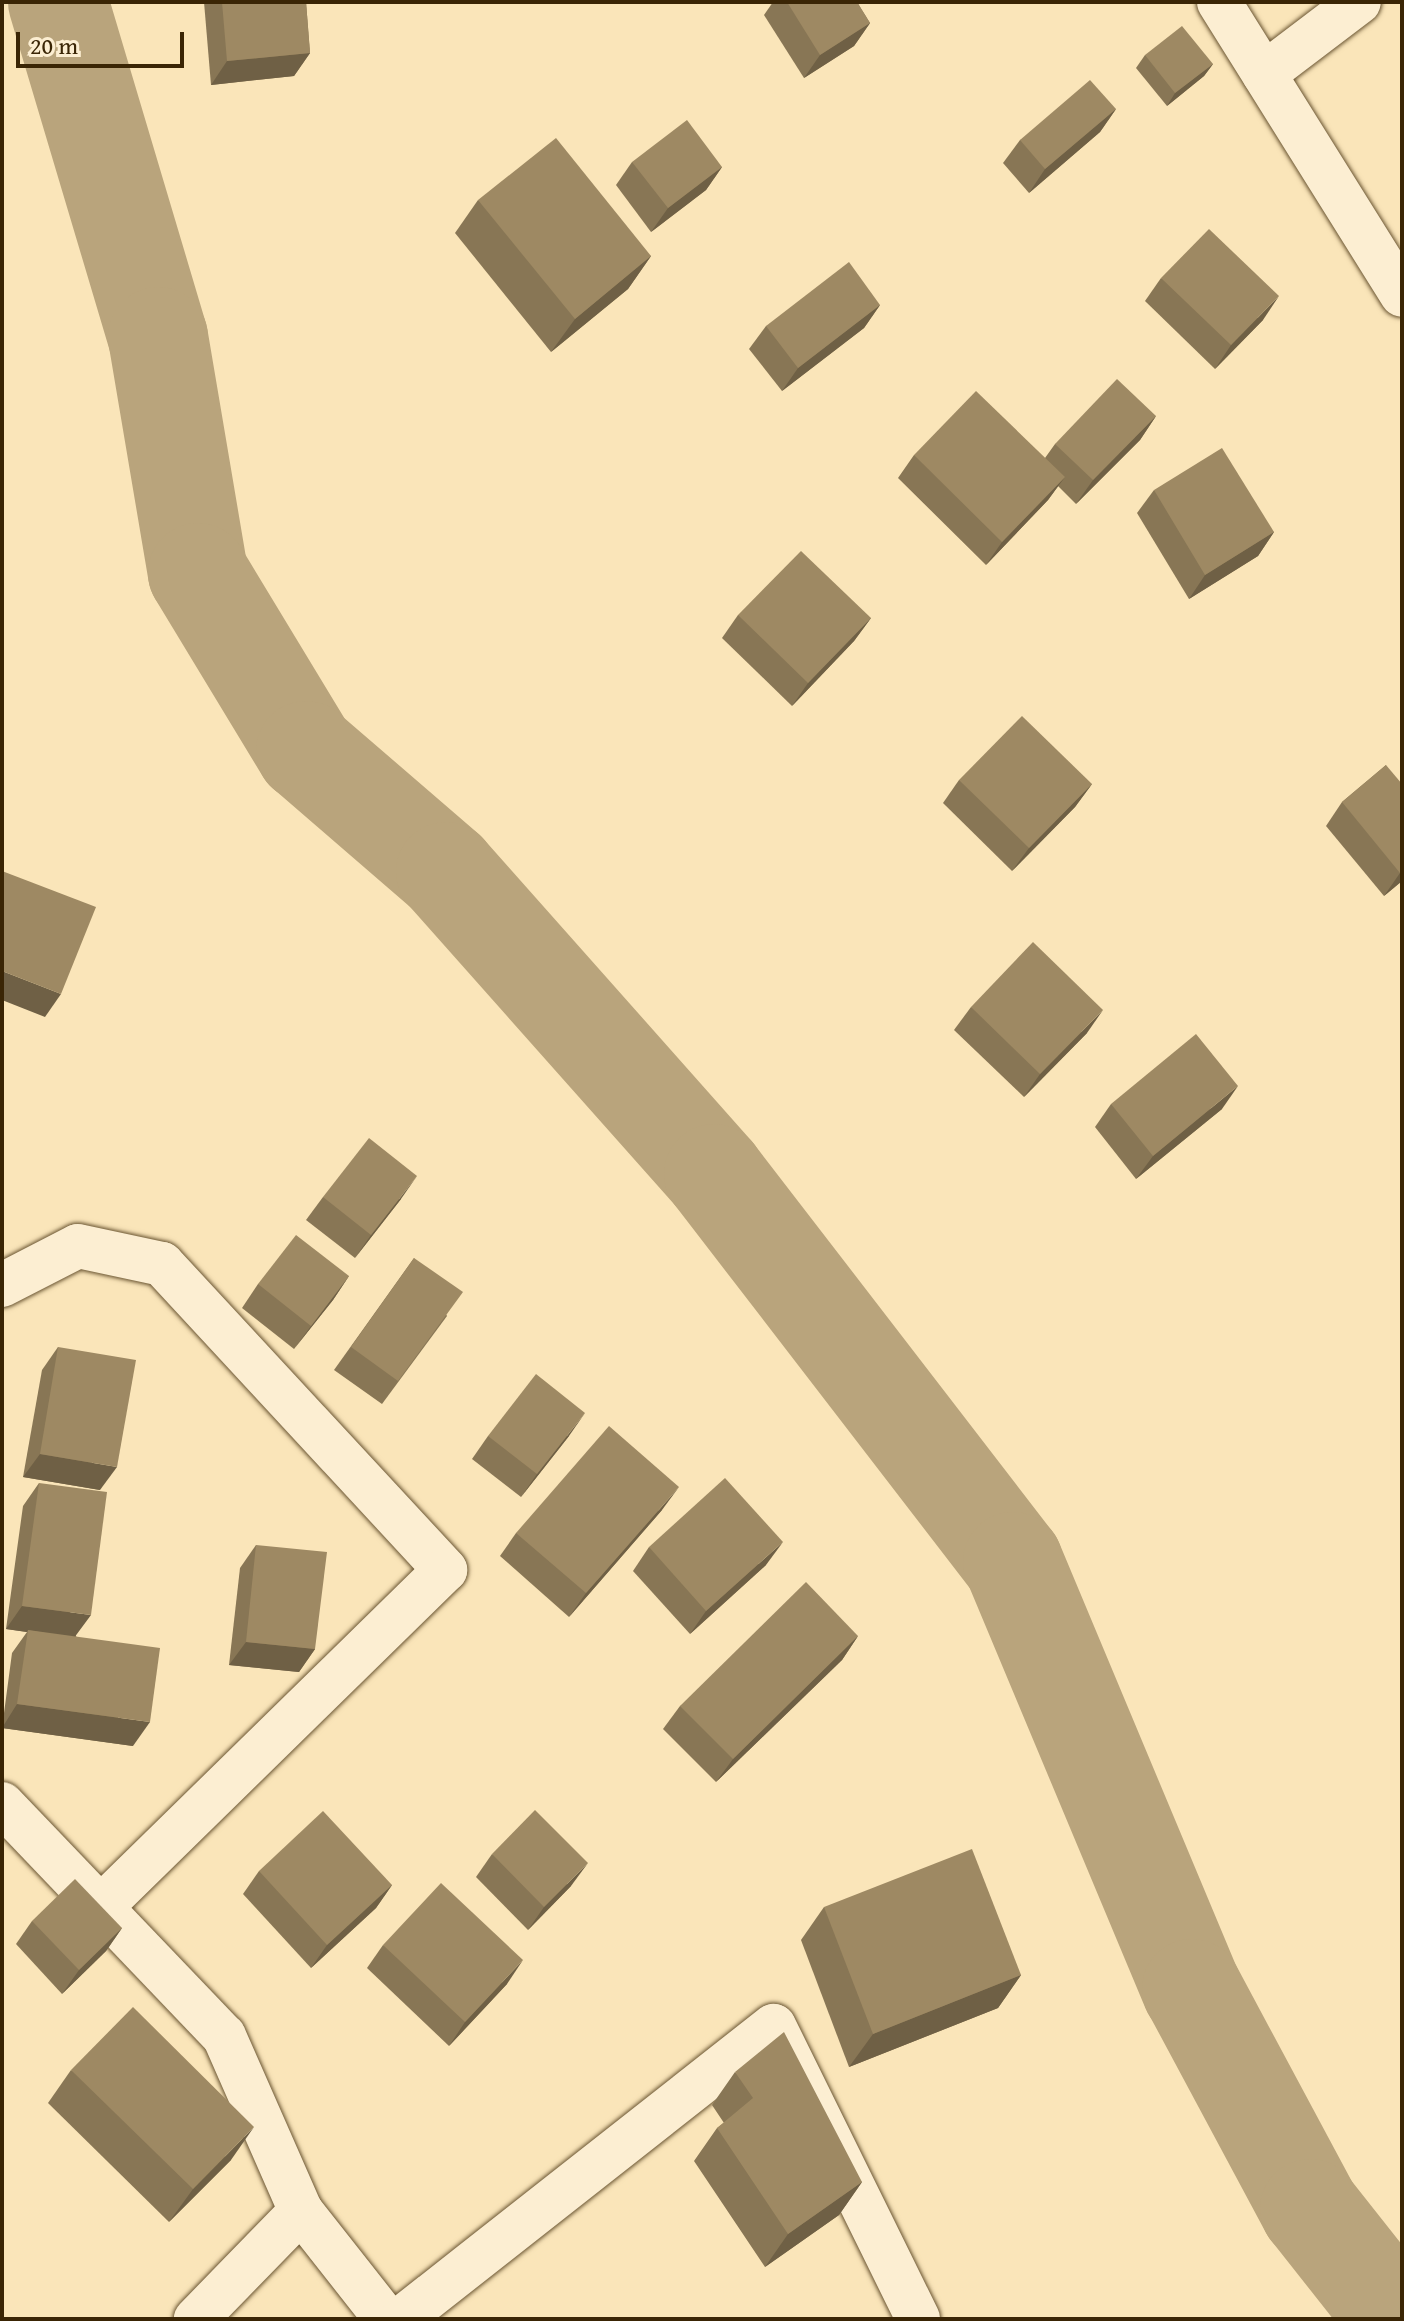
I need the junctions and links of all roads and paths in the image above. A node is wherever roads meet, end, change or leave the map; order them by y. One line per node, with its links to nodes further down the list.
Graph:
1 (1219, 2): 3 (street)
2 (1359, 2): 3 (street)
3 (1264, 74): 4 (street)
4 (1402, 295)
5 (2, 1285): 7 (street)
6 (2, 1804): 7 (street)
7 (101, 1907): 8 (street)
8 (301, 2211): 9 (street); 10 (street)
9 (196, 2319)
10 (386, 2319)
11 (401, 2319): 12 (street)
12 (918, 2319)

